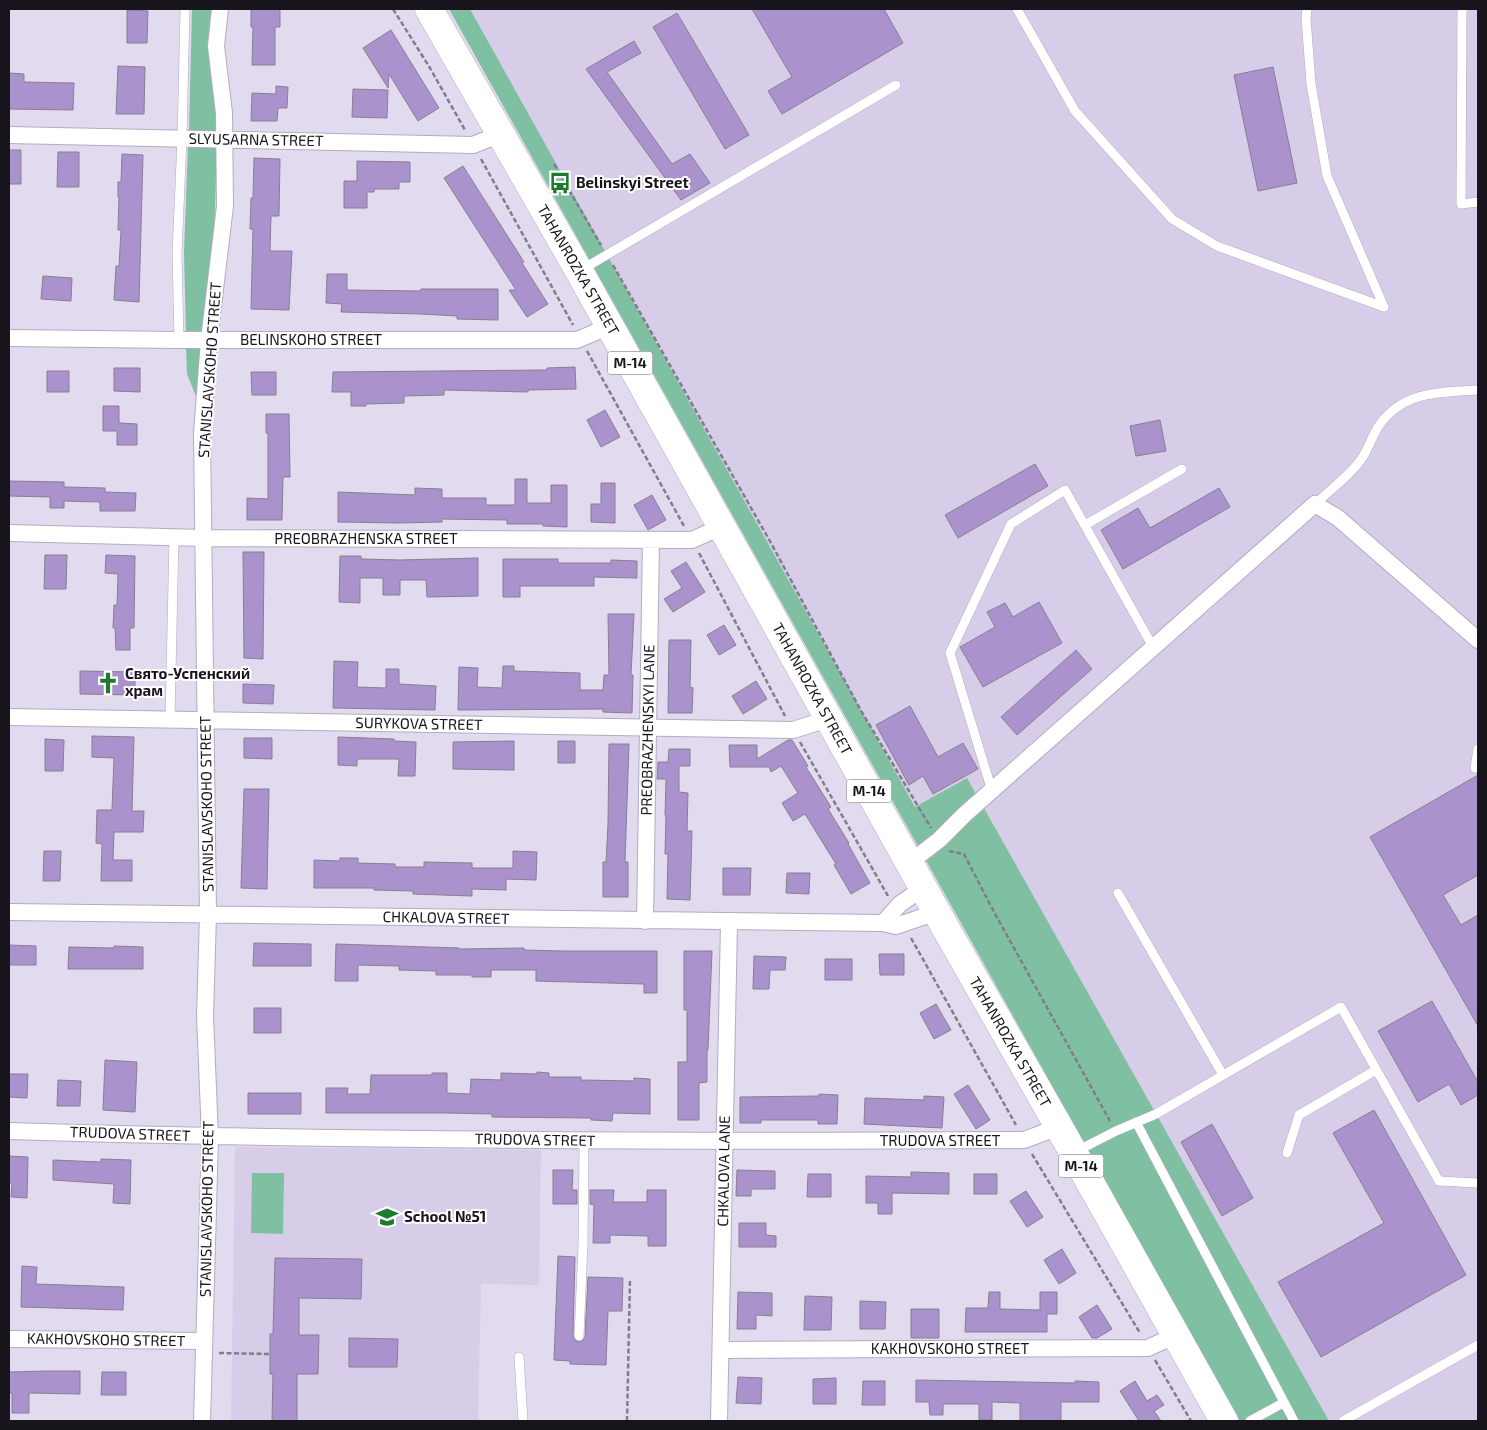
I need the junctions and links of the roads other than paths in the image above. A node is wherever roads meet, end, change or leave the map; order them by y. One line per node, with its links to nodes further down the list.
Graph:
1 (185, 9): 10 (lane)
2 (220, 9): 11 (street, STANISLAVSKOHO STREET)
3 (429, 9): 8 (highway, TAHANROZKA STREET / М-14)
4 (1017, 9): 5 (lane)
5 (1307, 9)
6 (1462, 9): 12 (lane)
7 (896, 85): 13 (lane)
8 (501, 134): 11 (street, SLYUSARNA STREET); 13 (highway, TAHANROZKA STREET / М-14)
9 (9, 135): 10 (street, SLYUSARNA STREET)
10 (182, 138): 11 (street, SLYUSARNA STREET); 16 (lane)
11 (224, 139): 17 (street, STANISLAVSKOHO STREET)
12 (1478, 202)
13 (579, 271): 14 (highway, TAHANROZKA STREET / М-14)
14 (610, 326): 17 (street, BELINSKOHO STREET); 22 (highway, TAHANROZKA STREET / М-14)
15 (9, 338): 16 (street, BELINSKOHO STREET)
16 (179, 340): 17 (street, BELINSKOHO STREET)
17 (209, 340): 25 (street, STANISLAVSKOHO STREET)
18 (1478, 390): 20 (lane)
19 (1182, 469): 21 (lane)
20 (1315, 504): 27 (street); 28 (street)
21 (1085, 525): 28 (lane); 36 (lane)
22 (721, 527): 26 (street, PREOBRAZHENSKA STREET); 31 (highway, TAHANROZKA STREET / М-14)
23 (9, 533): 24 (street, PREOBRAZHENSKA STREET)
24 (174, 537): 25 (street, PREOBRAZHENSKA STREET); 30 (lane)
25 (204, 538): 26 (street, PREOBRAZHENSKA STREET); 32 (street, STANISLAVSKOHO STREET)
26 (651, 540): 33 (street, PREOBRAZHENSKYI LANE)
27 (1478, 640)
28 (1153, 648): 36 (street)
29 (9, 717): 30 (street, SURYKOVA STREET)
30 (170, 719): 32 (street, SURYKOVA STREET)
31 (828, 719): 33 (street, SURYKOVA STREET); 37 (highway, TAHANROZKA STREET / М-14)
32 (205, 721): 33 (street, SURYKOVA STREET); 42 (street, STANISLAVSKOHO STREET)
33 (648, 728): 43 (street, PREOBRAZHENSKYI LANE)
34 (1478, 749): 35 (lane)
35 (1475, 768)
36 (992, 791): 37 (street)
37 (909, 863): 38 (highway, TAHANROZKA STREET / М-14)
38 (923, 888): 41 (highway, TAHANROZKA STREET / М-14); 45 (street)
39 (1118, 893): 47 (lane)
40 (9, 912): 42 (street, CHKALOVA STREET)
41 (937, 912): 45 (street, CHKALOVA STREET); 49 (highway, TAHANROZKA STREET / М-14)
42 (208, 915): 43 (street, CHKALOVA STREET); 51 (street, STANISLAVSKOHO STREET)
43 (645, 921): 44 (street, CHKALOVA STREET)
44 (728, 922): 45 (street, CHKALOVA STREET); 53 (street, CHKALOVA LANE)
45 (883, 923)
46 (1376, 1070): 47 (lane); 55 (lane); 56 (lane)
47 (1223, 1075): 48 (lane)
48 (1136, 1122): 54 (lane); 64 (lane)
49 (1059, 1127): 53 (street, TRUDOVA STREET); 54 (highway, TAHANROZKA STREET / М-14)
50 (9, 1131): 51 (street, TRUDOVA STREET)
51 (210, 1137): 52 (street, TRUDOVA STREET); 61 (street, STANISLAVSKOHO STREET)
52 (584, 1141): 53 (street, TRUDOVA STREET); 58 (lane)
53 (724, 1142): 62 (street, CHKALOVA LANE)
54 (1073, 1153): 57 (highway, TAHANROZKA STREET / М-14)
55 (1288, 1153)
56 (1478, 1182)
57 (1176, 1335): 62 (street, KAKHOVSKOHO STREET); 69 (highway, TAHANROZKA STREET / М-14)
58 (579, 1336)
59 (9, 1339): 61 (street, KAKHOVSKOHO STREET)
60 (1478, 1345): 65 (lane)
61 (203, 1347): 66 (street, STANISLAVSKOHO STREET)
62 (721, 1350): 68 (street, CHKALOVA LANE)
63 (519, 1358): 67 (lane)
64 (1283, 1403): 70 (lane); 71 (lane)
65 (1354, 1419): 72 (lane)
66 (202, 1421)
67 (523, 1421)
68 (718, 1421)
69 (1224, 1421)
70 (1250, 1421)
71 (1294, 1421)
72 (1343, 1421)

